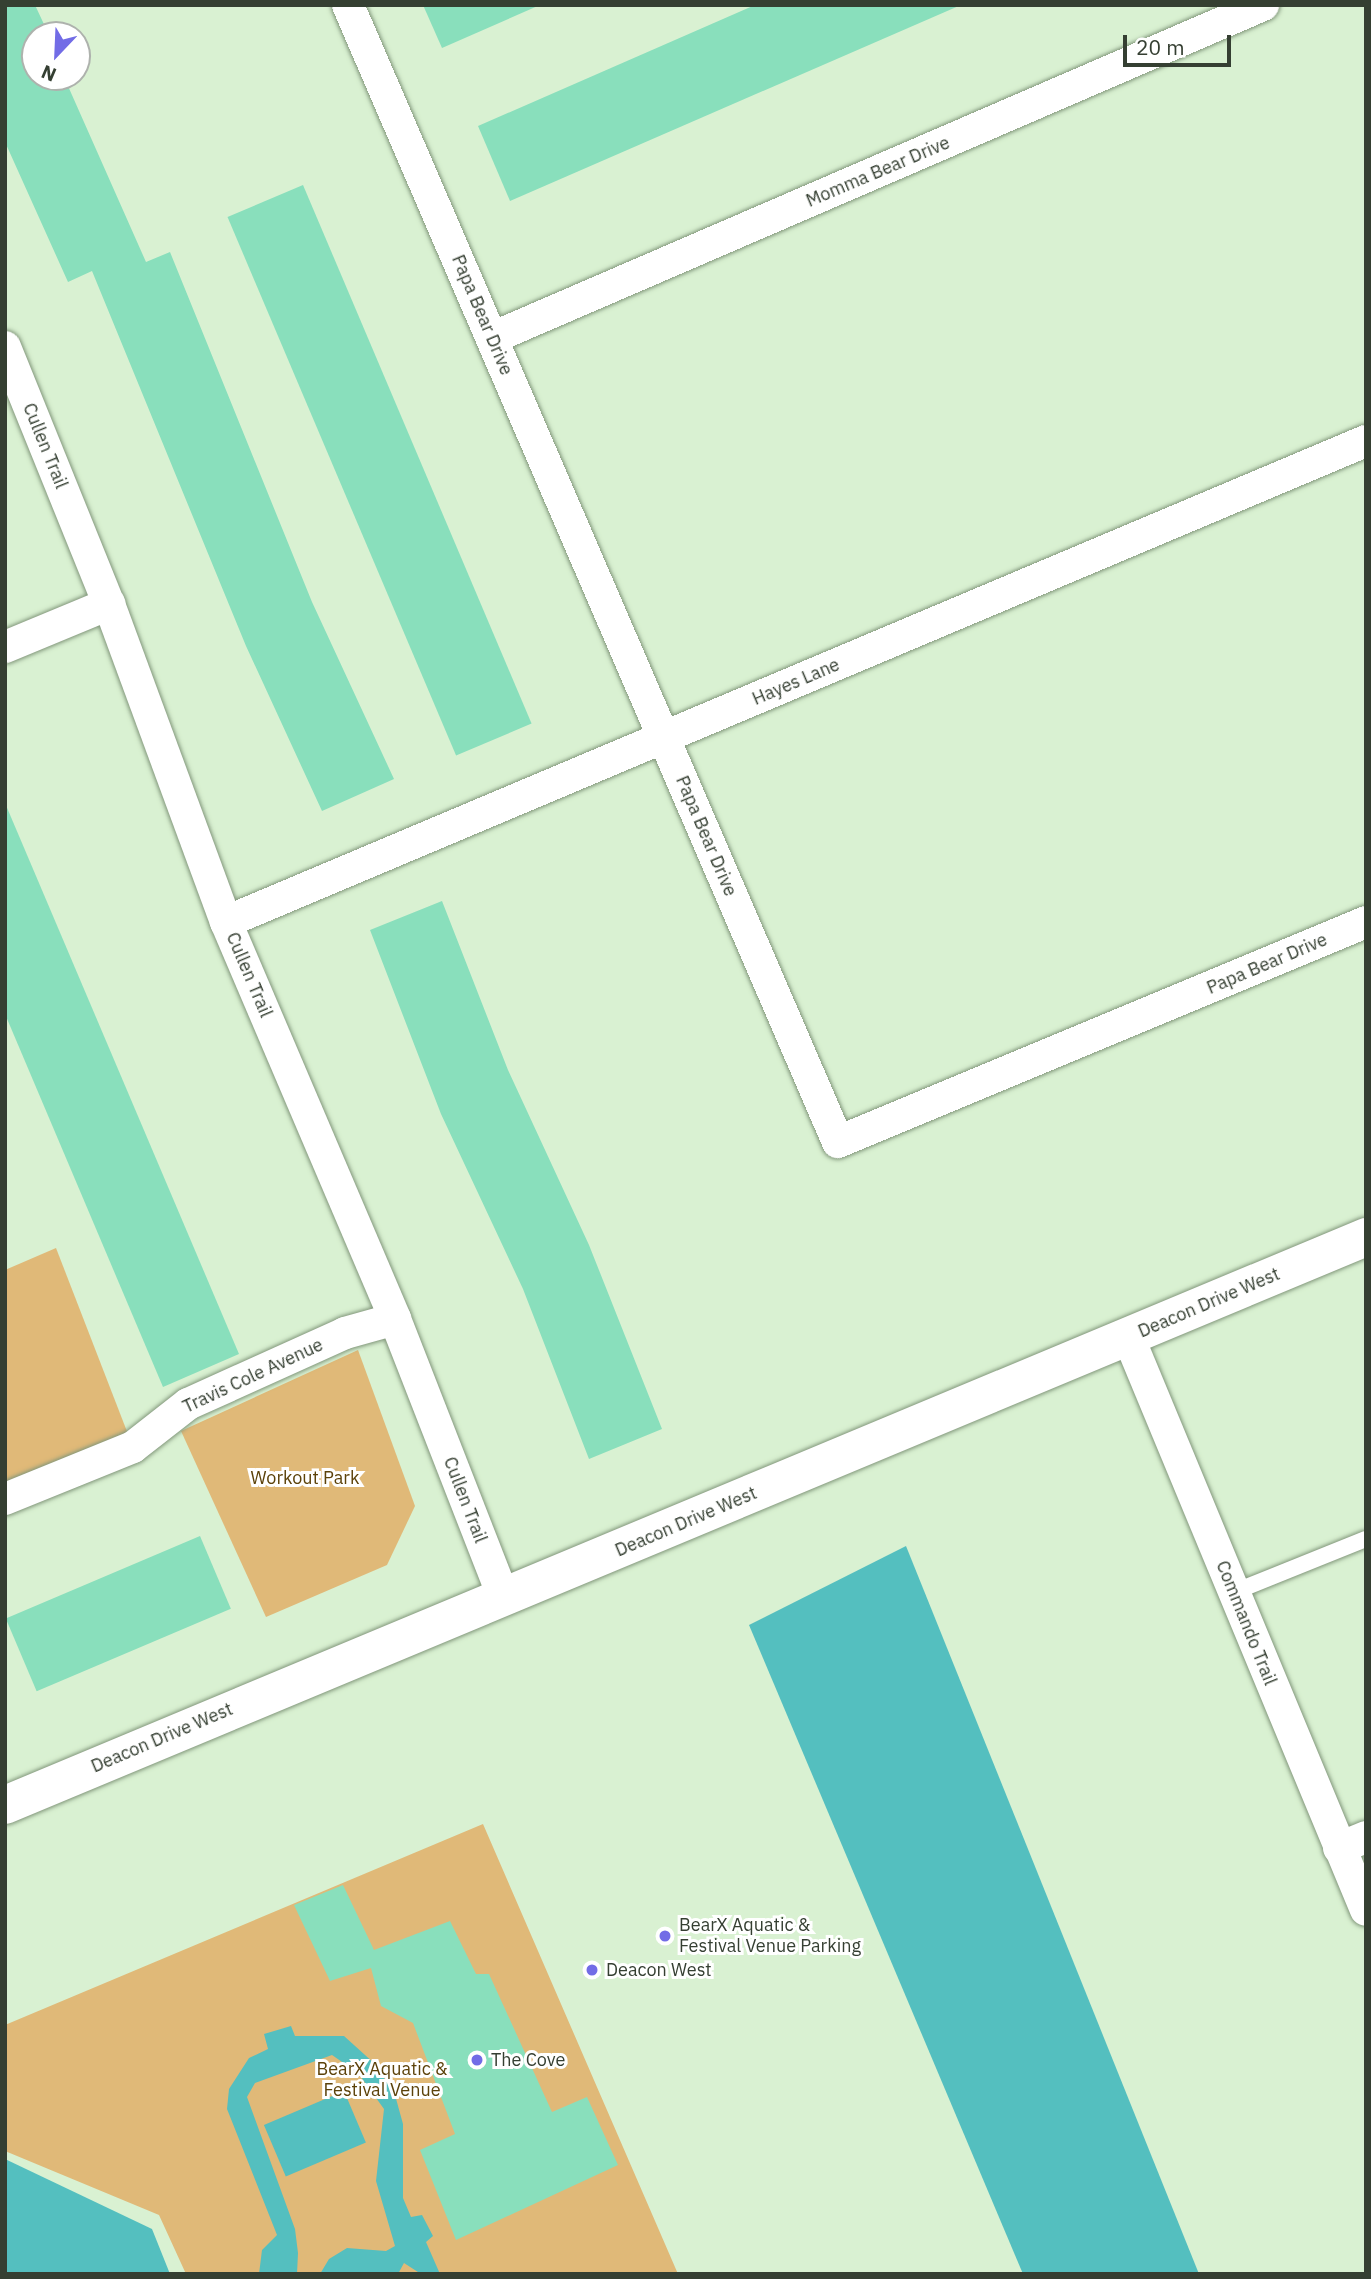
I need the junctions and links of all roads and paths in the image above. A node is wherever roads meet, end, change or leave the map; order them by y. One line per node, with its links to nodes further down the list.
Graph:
1 (348, 5): 3 (street, Papa Bear Drive)
2 (1263, 5): 3 (street, Momma Bear Drive)
3 (492, 338): 8 (street, Papa Bear Drive)
4 (5, 347): 6 (street, Cullen Trail)
5 (1366, 441): 8 (street, Hayes Lane)
6 (109, 604): 7 (street); 9 (street, Cullen Trail)
7 (5, 647)
8 (664, 737): 9 (street, Hayes Lane); 10 (street, Papa Bear Drive)
9 (226, 922): 12 (street, Cullen Trail)
10 (1366, 922)
11 (1366, 1237): 13 (street, Deacon Drive West)
12 (395, 1319): 14 (street, Travis Cole Avenue); 17 (street, Cullen Trail)
13 (1128, 1336): 16 (street, Commando Trail); 17 (street, Deacon Drive West)
14 (5, 1499)
15 (1366, 1538): 16 (lane)
16 (1234, 1592): 19 (street, Commando Trail)
17 (503, 1599): 18 (street, Deacon Drive West)
18 (5, 1805)
19 (1353, 1843): 20 (street, Commando Trail)
20 (1366, 1910)

